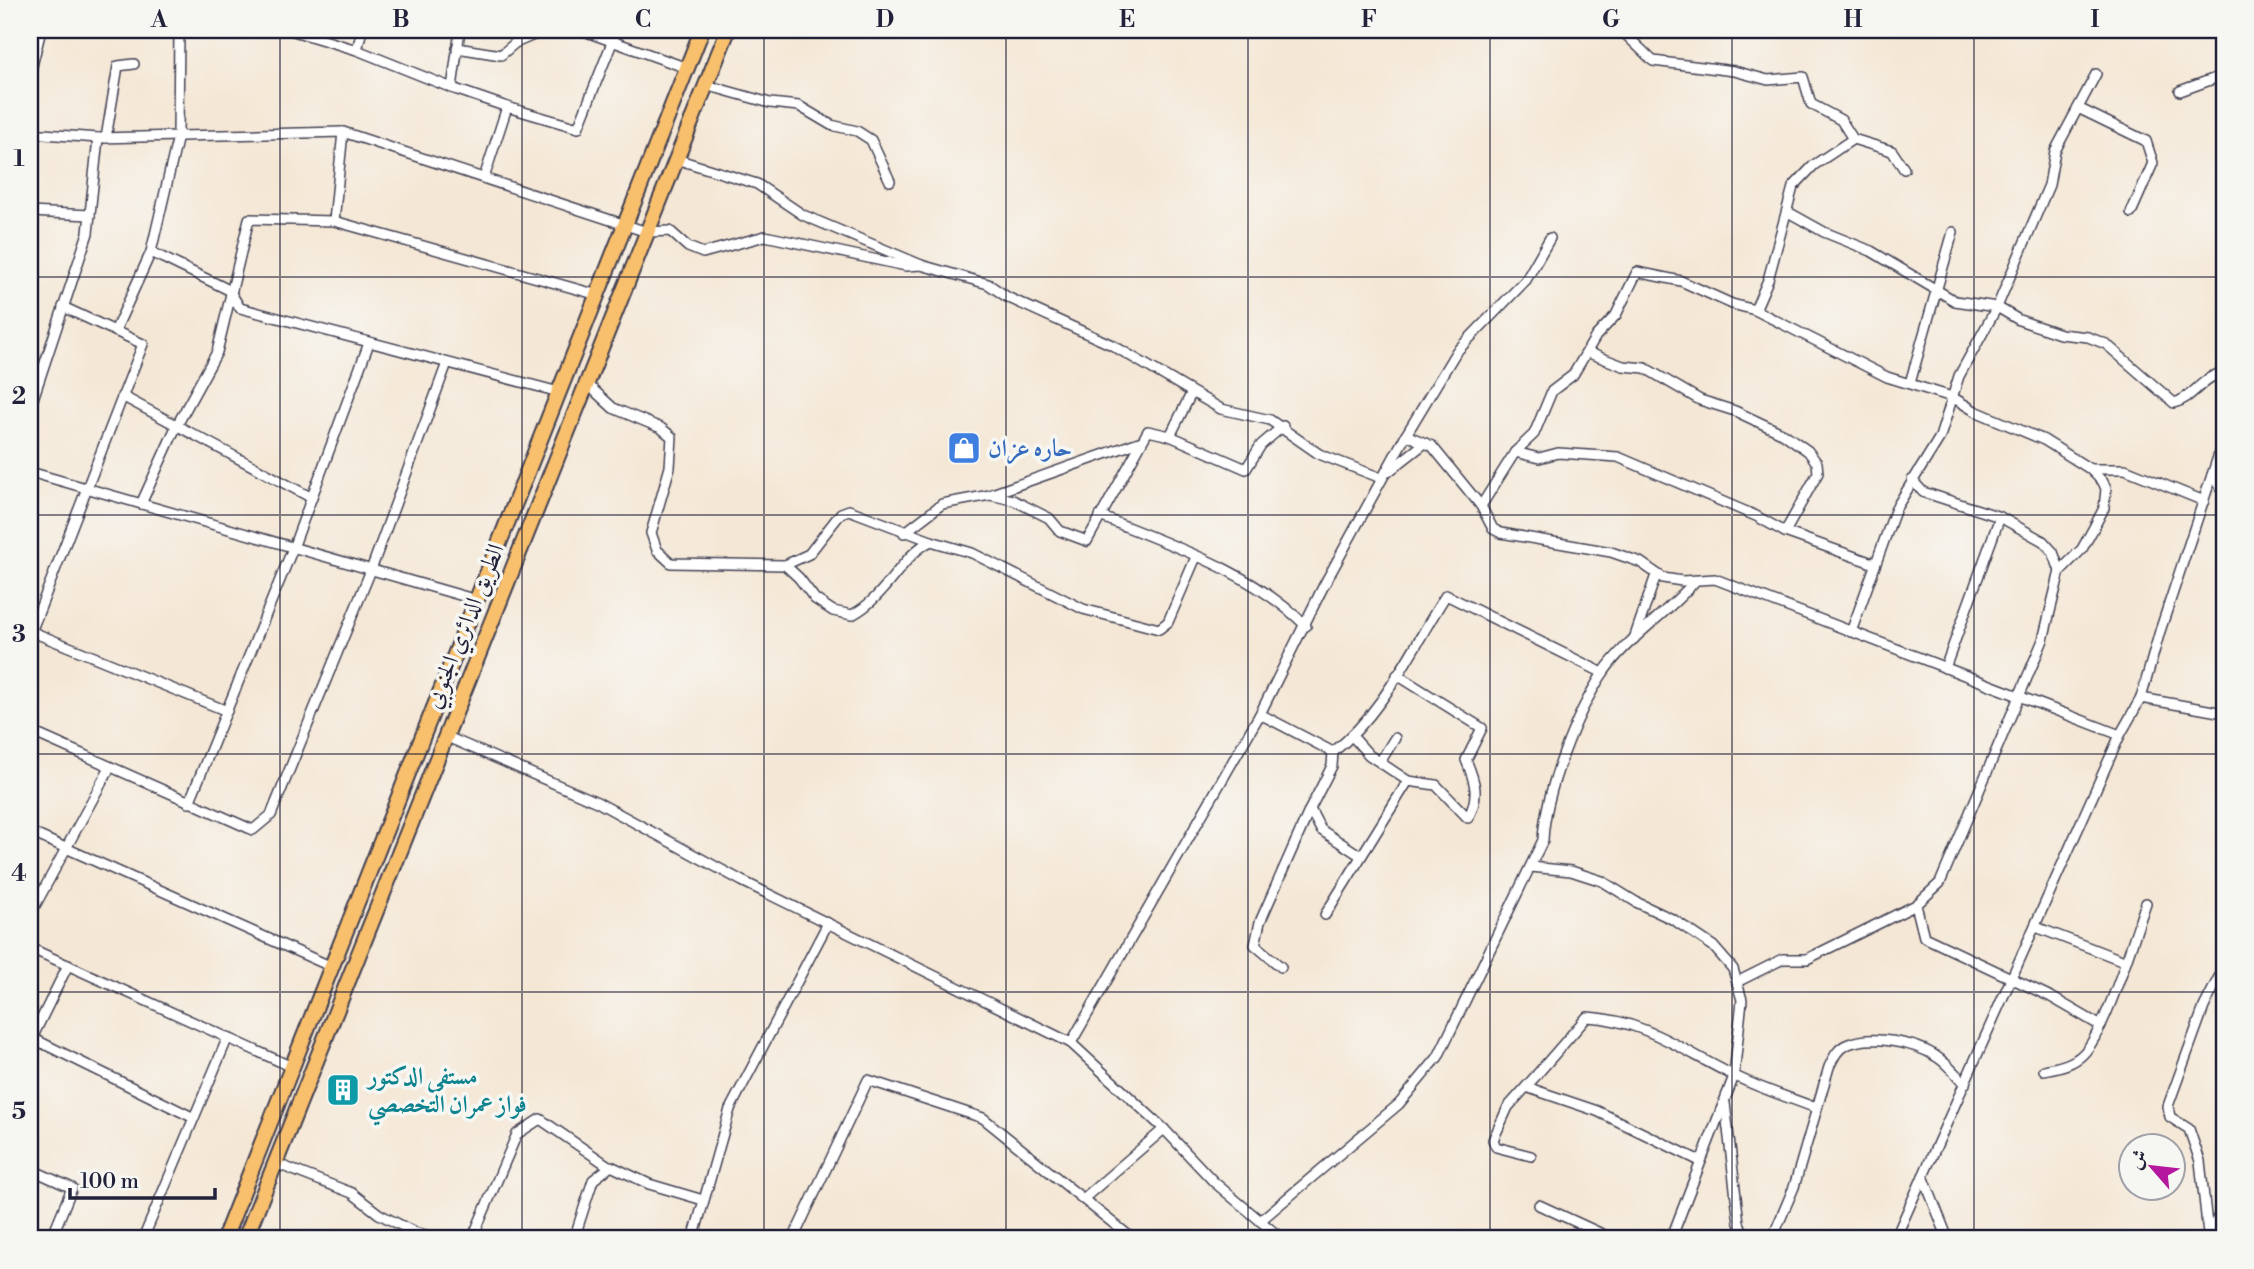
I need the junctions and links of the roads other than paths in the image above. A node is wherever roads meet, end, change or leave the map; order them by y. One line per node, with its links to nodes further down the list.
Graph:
1 (41, 30): 17 (street)
2 (179, 30): 27 (street)
3 (290, 30): 14 (street)
4 (362, 30): 14 (street)
5 (460, 30): 13 (street)
6 (537, 30): 13 (street)
7 (581, 30): 12 (street)
8 (617, 30): 12 (street)
9 (702, 30): 16 (main road, الطريق الدائري الجنوبي)
10 (728, 30): 20 (main road, الطريق الدائري الجنوبي)
11 (1621, 30): 29 (street)
12 (613, 41): 16 (street); 23 (street)
13 (457, 48): 21 (street)
14 (357, 50): 21 (street)
15 (134, 64): 28 (street)
16 (687, 68): 39 (main road, الطريق الدائري الجنوبي)
17 (30, 74)
18 (2096, 74): 24 (street)
19 (2224, 75): 22 (street)
20 (706, 85): 30 (main road, الطريق الدائري الجنوبي); 33 (street)
21 (452, 88): 23 (street)
22 (2180, 91)
23 (507, 107): 32 (street)
24 (2078, 108): 36 (street); 49 (street)
25 (343, 132): 27 (street); 32 (street); 38 (street)
26 (30, 133): 28 (street)
27 (178, 136): 28 (street); 43 (street)
28 (102, 138): 37 (street)
29 (1853, 139): 31 (street); 35 (street)
30 (676, 159): 40 (main road, الطريق الدائري الجنوبي); 44 (street)
31 (1904, 169)
32 (484, 178): 39 (street)
33 (890, 181)
34 (30, 212): 37 (street)
35 (1788, 212): 46 (street); 50 (street)
36 (2131, 213)
37 (90, 215): 48 (street)
38 (334, 221): 45 (street); 47 (street)
39 (626, 223): 40 (street); 47 (main road, الطريق الدائري الجنوبي)
40 (647, 232): 44 (street); 56 (main road, الطريق الدائري الجنوبي)
41 (1953, 232): 46 (street)
42 (1550, 238): 66 (street)
43 (151, 252): 45 (street); 51 (street)
44 (921, 265): 60 (street)
45 (229, 290): 52 (street); 65 (street)
46 (1936, 291): 49 (street); 57 (street)
47 (598, 295): 59 (main road, الطريق الدائري الجنوبي)
48 (64, 307): 51 (street); 58 (street)
49 (1997, 307): 55 (street); 62 (street)
50 (1755, 310): 53 (street); 57 (street)
51 (115, 331): 61 (street)
52 (369, 343): 54 (street); 80 (street)
53 (1589, 353): 71 (street); 86 (street)
54 (447, 363): 59 (street); 93 (street)
55 (2224, 373)
56 (586, 383): 92 (street); 112 (main road, الطريق الدائري الجنوبي)
57 (1910, 383): 62 (street)
58 (33, 386): 63 (street)
59 (559, 392): 97 (main road, الطريق الدائري الجنوبي)
60 (1191, 394): 64 (street); 67 (street)
61 (122, 396): 65 (street); 77 (street)
62 (1952, 397): 72 (street); 76 (street)
63 (30, 408)
64 (1283, 426): 67 (street); 75 (street)
65 (176, 427): 80 (street); 82 (street)
66 (1406, 435): 70 (street); 75 (street)
67 (1170, 436): 69 (street)
68 (2224, 439): 74 (street)
69 (1139, 442): 79 (street); 84 (street)
70 (1425, 443): 75 (street); 83 (street)
71 (1515, 452): 83 (street); 86 (street)
72 (2090, 469): 81 (street); 94 (street)
73 (30, 472): 77 (street)
74 (2213, 475): 78 (street); 81 (street)
75 (1381, 478): 98 (street)
76 (1912, 480): 85 (street); 91 (street)
77 (85, 488): 82 (street); 99 (street)
78 (2224, 491)
79 (990, 495): 84 (street); 87 (street)
80 (312, 498): 89 (street)
81 (2204, 501): 106 (street)
82 (141, 504): 89 (street)
83 (1481, 506): 95 (street)
84 (1100, 516): 90 (street)
85 (2000, 517): 94 (street); 102 (street)
86 (1785, 532): 91 (street)
87 (904, 533): 88 (street); 92 (street)
88 (931, 541): 90 (street); 92 (street)
89 (293, 548): 93 (street); 107 (street)
90 (1196, 557): 98 (street)
91 (1875, 564): 100 (street)
92 (785, 565)
93 (371, 570): 97 (street); 119 (street)
94 (2060, 572): 105 (street)
95 (1656, 575): 96 (street); 101 (street)
96 (1695, 581): 100 (street); 101 (street)
97 (477, 600): 134 (main road, الطريق الدائري الجنوبي)
98 (1306, 626): 109 (street)
99 (30, 632): 107 (street)
100 (1851, 632): 102 (street)
101 (1633, 640): 103 (street)
102 (1945, 668): 105 (street)
103 (1603, 673): 104 (street); 124 (street)
104 (1397, 675): 113 (street); 118 (street)
105 (2019, 696): 111 (street); 126 (street)
106 (2141, 698): 108 (street); 111 (street)
107 (227, 711): 119 (street)
108 (2224, 713)
109 (1261, 714): 115 (street); 142 (street)
110 (30, 731): 117 (street)
111 (2120, 735): 130 (street)
112 (445, 736): 129 (street); 154 (main road, الطريق الدائري الجنوبي)
113 (1353, 737): 115 (street); 116 (street)
114 (1395, 738): 116 (street)
115 (1333, 752): 120 (street)
116 (1380, 762): 118 (street)
117 (110, 767): 119 (street); 122 (street)
118 (1408, 781): 123 (street)
119 (189, 803)
120 (1310, 809): 123 (street); 135 (street)
121 (30, 832): 122 (street)
122 (65, 848): 127 (street); 134 (street)
123 (1361, 856): 128 (street)
124 (1531, 867): 138 (street); 162 (street)
125 (2146, 903): 132 (street)
126 (1916, 905): 137 (street); 138 (street)
127 (30, 915)
128 (1325, 915)
129 (828, 923): 142 (street); 159 (street)
130 (2036, 927): 132 (street); 137 (street)
131 (30, 948): 133 (street)
132 (2124, 961): 139 (street)
133 (68, 965): 140 (street); 141 (street)
134 (332, 967): 143 (main road, الطريق الدائري الجنوبي)
135 (1281, 967)
136 (2224, 967): 163 (street)
137 (2011, 981): 139 (street); 146 (street)
138 (1737, 982): 145 (street)
139 (2101, 1026): 144 (street)
140 (228, 1037): 143 (street); 150 (street)
141 (31, 1041): 150 (street)
142 (1070, 1043): 151 (street)
143 (292, 1067): 166 (main road, الطريق الدائري الجنوبي)
144 (2044, 1070)
145 (1734, 1076): 147 (street); 148 (street); 149 (street)
146 (1965, 1084): 149 (street); 157 (street)
147 (1526, 1087): 152 (street); 153 (street)
148 (1724, 1102): 153 (street); 177 (street)
149 (1816, 1108): 178 (street)
150 (194, 1118): 165 (street)
151 (1164, 1129): 158 (street); 162 (street)
152 (1531, 1156)
153 (1700, 1161): 176 (street)
154 (275, 1163): 167 (main road, الطريق الدائري الجنوبي); 168 (street)
155 (610, 1167): 159 (street); 169 (street); 170 (street)
156 (30, 1169): 164 (street)
157 (1923, 1176): 179 (street); 180 (street)
158 (1083, 1199): 172 (street); 173 (street)
159 (703, 1200): 171 (street)
160 (1539, 1205): 175 (street)
161 (2224, 1207): 163 (street)
162 (1260, 1221): 174 (street)
163 (2207, 1236)
164 (51, 1239)
165 (143, 1239)
166 (224, 1239)
167 (245, 1239)
168 (440, 1239)
169 (472, 1239)
170 (574, 1239)
171 (693, 1239)
172 (793, 1239)
173 (1133, 1239)
174 (1282, 1239)
175 (1613, 1239)
176 (1671, 1239)
177 (1746, 1239)
178 (1772, 1239)
179 (1895, 1239)
180 (1948, 1239)

